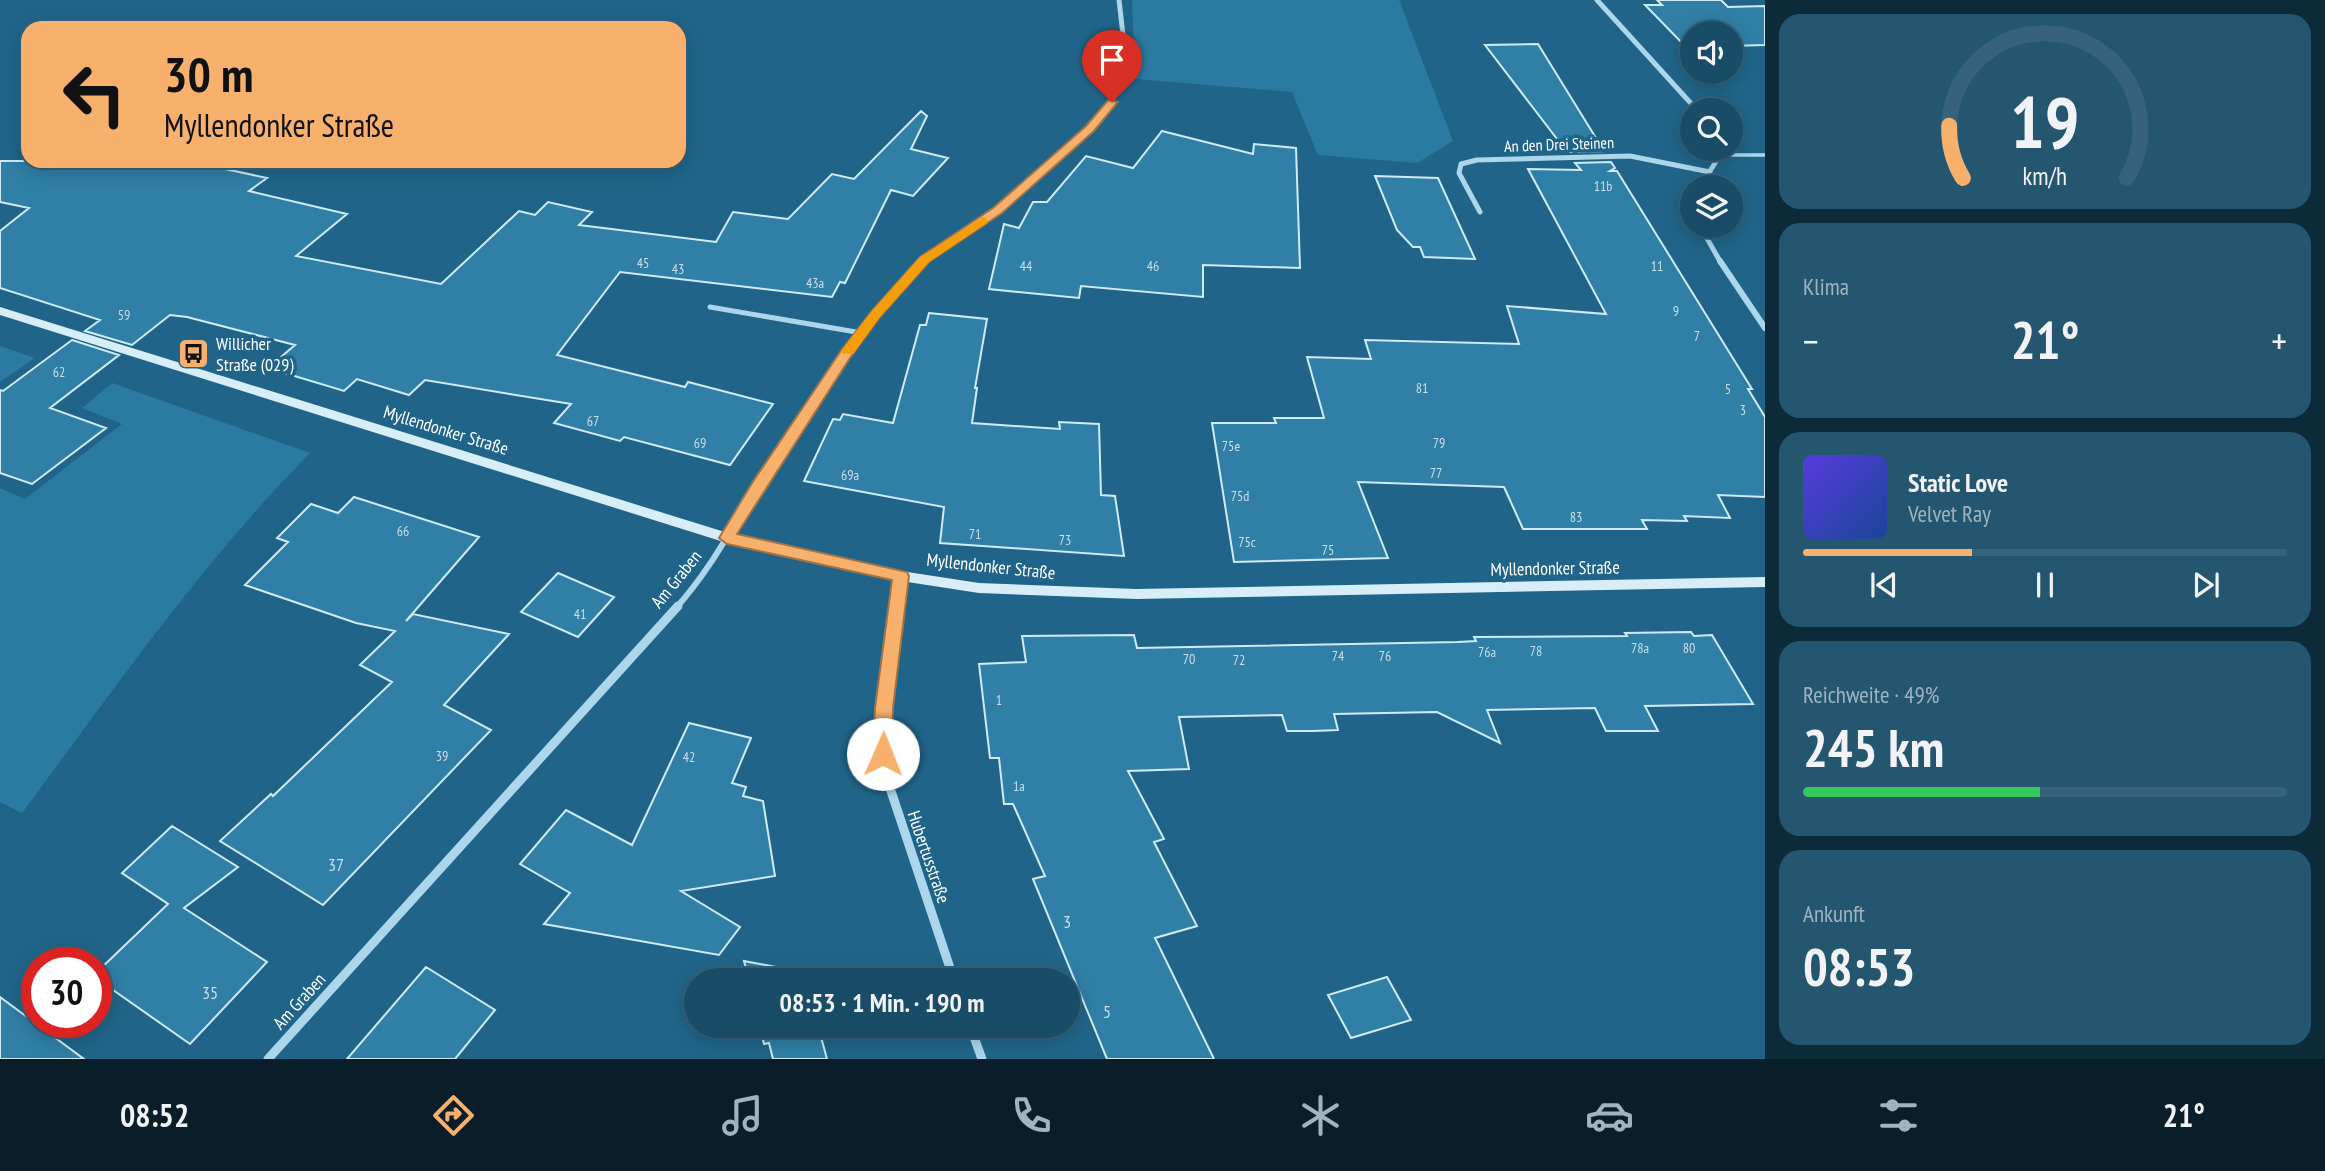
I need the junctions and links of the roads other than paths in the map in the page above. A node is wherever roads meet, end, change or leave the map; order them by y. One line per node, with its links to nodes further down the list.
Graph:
1 (1119, 0): 14 (street, Am Graben)
2 (1597, 0): 3 (street)
3 (1686, 98)
4 (1743, 154): 5 (lane)
5 (1765, 156)
6 (1716, 161): 7 (street)
7 (1710, 172): 8 (street); 9 (street, An den Drei Steinen)
8 (1708, 175)
9 (1480, 212)
10 (1707, 238): 13 (street)
11 (710, 307): 14 (lane)
12 (0, 311): 15 (street, Myllendonker Straße)
13 (1765, 328)
14 (862, 333): 15 (street, Am Graben)
15 (727, 538): 16 (street, Myllendonker Straße); 20 (street, Am Graben)
16 (901, 576): 17 (street, Myllendonker Straße); 18 (street, Hubertusstraße)
17 (1765, 582)
18 (950, 968)
19 (974, 1038): 21 (street)
20 (268, 1059)
21 (982, 1059)

